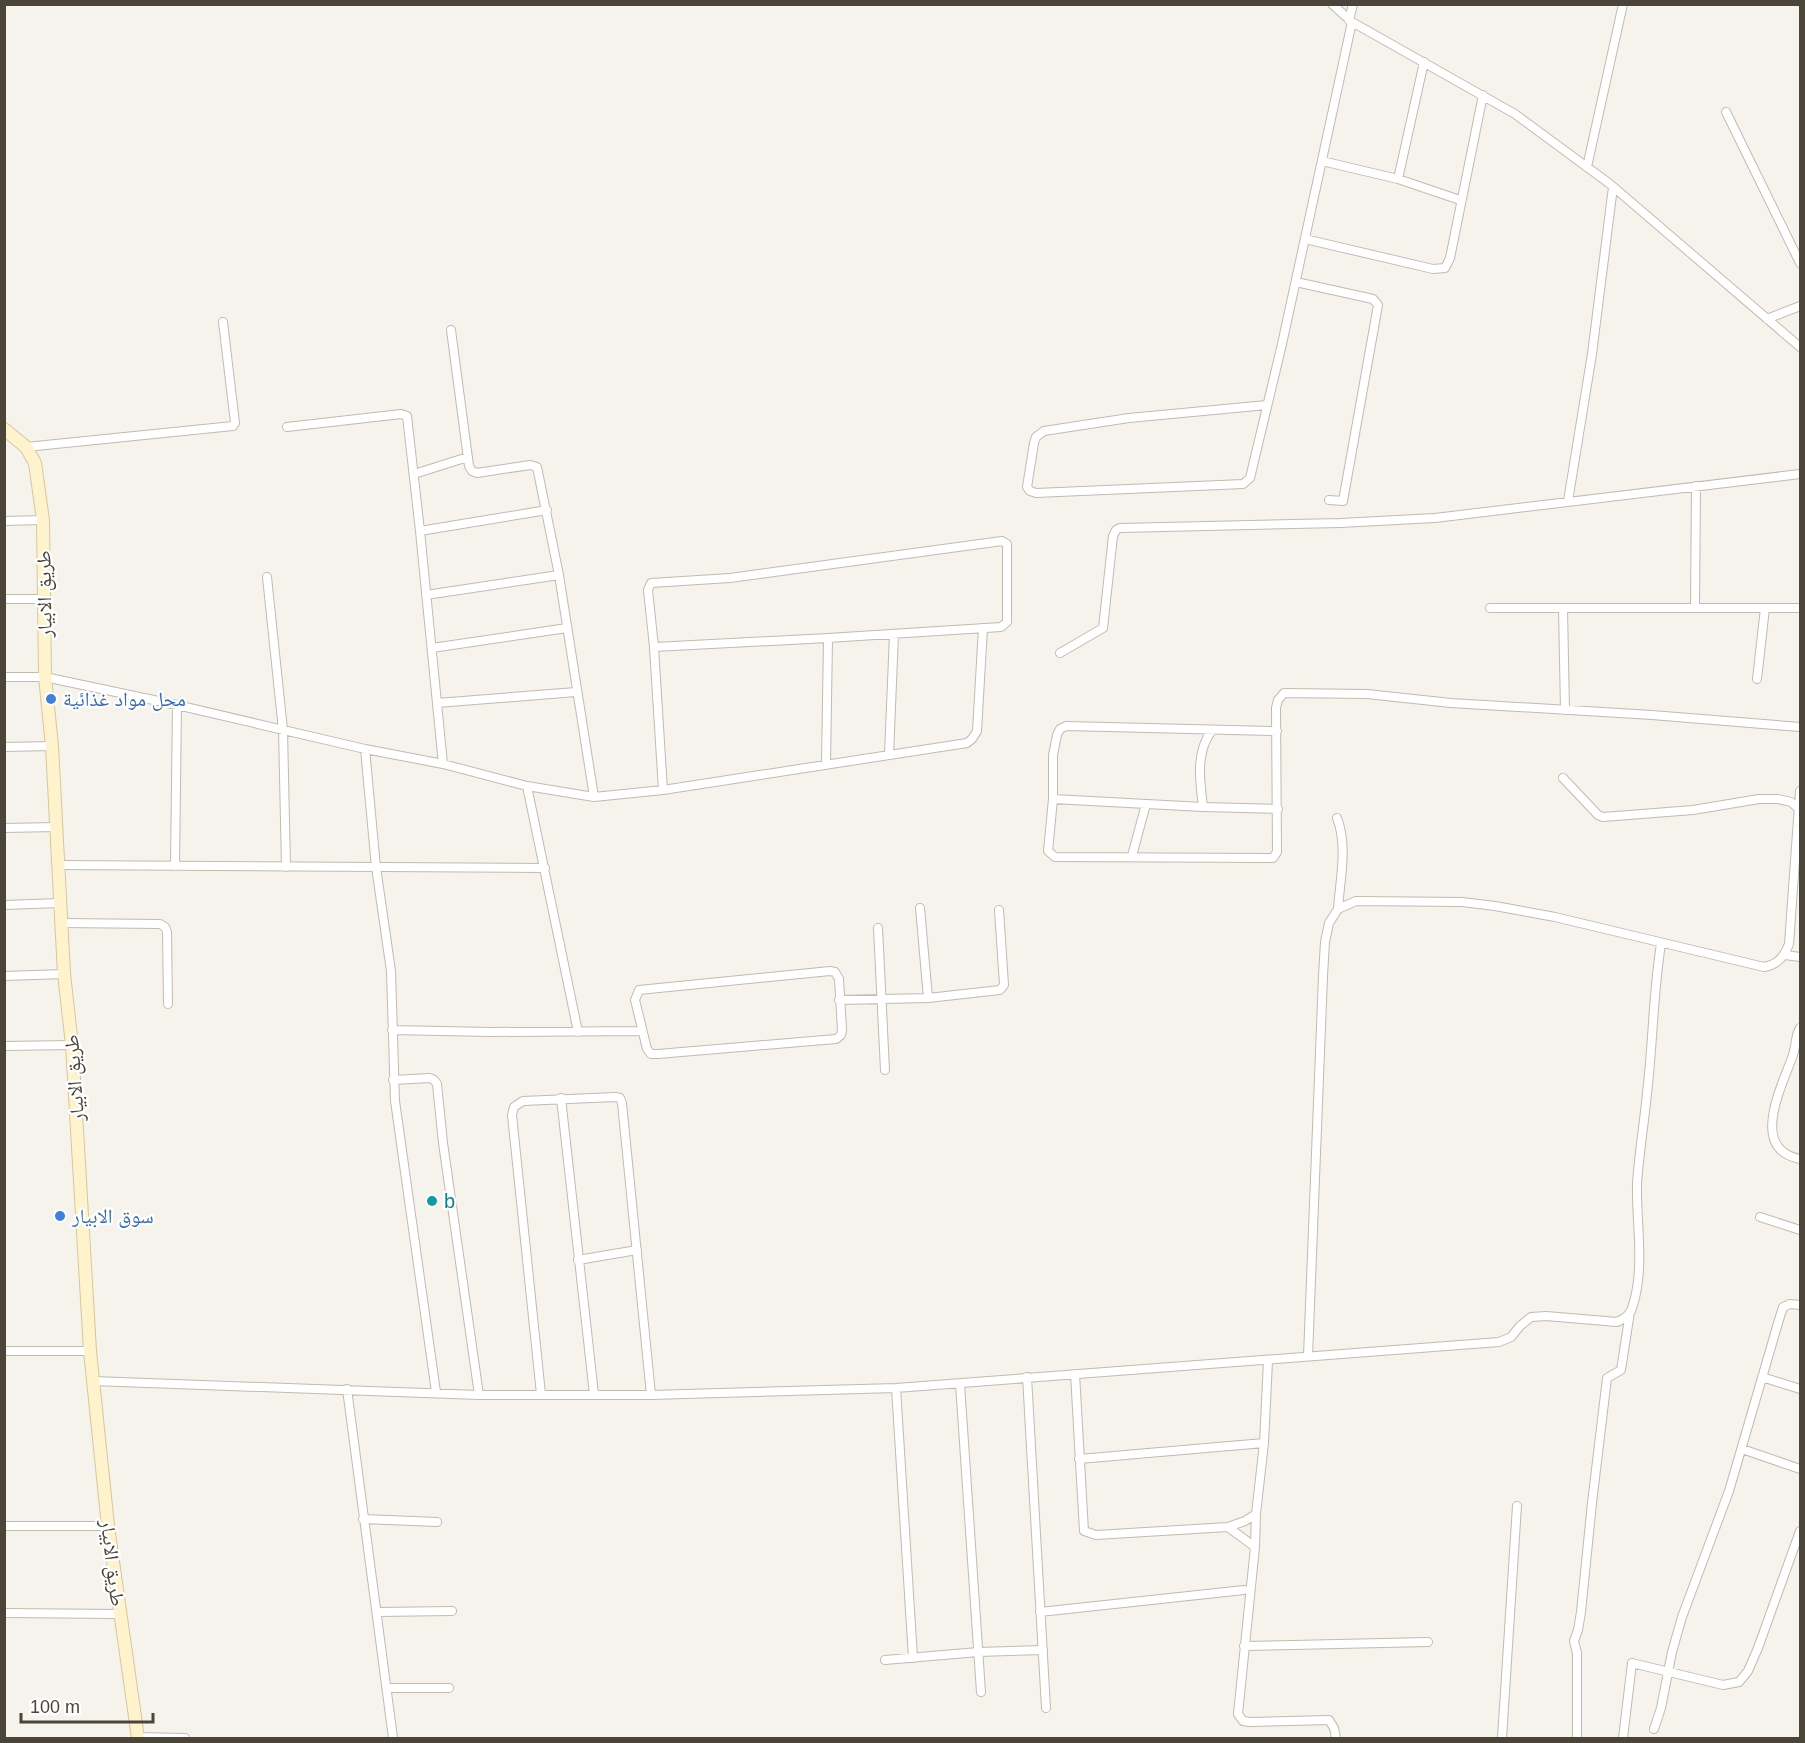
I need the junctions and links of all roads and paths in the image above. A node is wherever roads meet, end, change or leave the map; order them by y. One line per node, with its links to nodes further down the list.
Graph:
1 (1332, 4): 4 (street)
2 (1353, 4): 4 (street)
3 (1623, 4): 9 (street)
4 (1350, 21): 5 (street); 8 (street)
5 (1424, 62): 6 (street); 10 (street)
6 (1483, 95): 9 (street); 12 (street)
7 (1726, 112): 14 (street)
8 (1322, 160): 10 (street); 13 (street)
9 (1587, 167): 11 (street)
10 (1398, 179): 12 (street)
11 (1613, 187): 17 (street); 30 (street)
12 (1460, 200): 13 (street)
13 (1305, 239): 15 (street)
14 (1800, 263)
15 (1296, 282): 21 (street); 29 (street)
16 (1800, 306): 17 (street)
17 (1767, 319): 20 (street)
18 (223, 321): 24 (street)
19 (451, 330): 25 (street)
20 (1800, 347)
21 (1267, 405): 21 (street)
22 (287, 427): 26 (street)
23 (4, 429): 24 (main road)
24 (26, 447): 33 (main road, طريق الابيار)
25 (468, 457): 26 (street); 31 (street)
26 (414, 474): 34 (street)
27 (1800, 474): 28 (street)
28 (1696, 486): 30 (street); 42 (street)
29 (1329, 500)
30 (1568, 501): 51 (street)
31 (547, 510): 34 (street); 35 (street)
32 (4, 520): 33 (street)
33 (43, 520): 39 (main road, طريق الابيار)
34 (420, 531): 37 (street)
35 (559, 575): 37 (street); 45 (street)
36 (267, 577): 60 (street)
37 (426, 595): 50 (street)
38 (4, 599): 39 (street)
39 (44, 599): 53 (main road, طريق الابيار)
40 (1490, 608): 41 (street)
41 (1563, 608): 42 (street); 58 (street)
42 (1695, 608): 43 (street)
43 (1766, 608): 44 (street); 54 (street)
44 (1800, 608)
45 (567, 628): 50 (street); 55 (street)
46 (983, 628): 47 (street); 49 (street); 66 (street)
47 (894, 634): 48 (street); 66 (street)
48 (828, 638): 49 (street); 68 (street)
49 (654, 647): 71 (street)
50 (432, 648): 56 (street)
51 (1060, 652)
52 (4, 677): 53 (street)
53 (45, 677): 57 (street); 63 (main road, طريق الابيار)
54 (1757, 679)
55 (576, 692): 56 (street); 73 (street)
56 (437, 703): 67 (street)
57 (177, 705): 60 (street); 84 (street)
58 (1565, 711): 59 (street); 62 (street)
59 (1800, 727)
60 (283, 730): 65 (street); 85 (street)
61 (1212, 730): 62 (street); 74 (street); 76 (street)
62 (1277, 731): 77 (street)
63 (52, 746): 64 (street); 80 (main road, طريق الابيار)
64 (4, 747)
65 (365, 749): 67 (street); 86 (street)
66 (889, 755): 68 (street)
67 (443, 764): 70 (street)
68 (826, 765): 71 (street)
69 (1563, 778): 78 (street)
70 (527, 786): 73 (street); 87 (street)
71 (663, 790): 73 (street)
72 (1800, 791): 78 (street)
73 (594, 797)
74 (1053, 799): 75 (street); 82 (street)
75 (1146, 804): 76 (street); 82 (street)
76 (1203, 807): 77 (street)
77 (1278, 809): 82 (street)
78 (1799, 809): 96 (street)
79 (1337, 818): 91 (street)
80 (56, 827): 81 (street); 83 (main road, طريق الابيار)
81 (4, 828)
82 (1132, 856)
83 (58, 865): 84 (street); 88 (main road, طريق الابيار)
84 (176, 866): 85 (street)
85 (286, 867): 86 (street)
86 (376, 867): 87 (street); 105 (street)
87 (545, 868): 107 (street)
88 (60, 903): 89 (street); 93 (main road, طريق الابيار)
89 (4, 905)
90 (920, 908): 101 (street)
91 (1338, 909): 95 (street); 122 (street)
92 (999, 910): 101 (street)
93 (61, 923): 98 (main road, طريق الابيار); 103 (street)
94 (878, 928): 100 (street)
95 (1661, 944): 96 (street); 119 (street)
96 (1785, 955): 97 (street)
97 (1800, 957)
98 (64, 974): 99 (street); 109 (main road, طريق الابيار)
99 (4, 976)
100 (882, 998): 101 (street); 102 (street); 110 (street)
101 (928, 998)
102 (839, 1000): 106 (street); 106 (street)
103 (168, 1004)
104 (1800, 1028): 113 (street)
105 (392, 1030): 107 (street); 111 (street)
106 (642, 1031): 107 (street)
107 (578, 1032)
108 (4, 1046): 109 (street)
109 (72, 1046): 121 (main road, طريق الابيار)
110 (885, 1070)
111 (393, 1080): 132 (street); 135 (street)
112 (561, 1098): 116 (street); 117 (street); 133 (street)
113 (1800, 1159)
114 (1760, 1217): 115 (street)
115 (1800, 1230)
116 (637, 1250): 117 (street); 136 (street)
117 (578, 1260): 134 (street)
118 (1800, 1305): 126 (street)
119 (1630, 1312): 122 (street); 173 (street)
120 (4, 1351): 121 (street)
121 (90, 1351): 127 (main road, طريق الابيار)
122 (1308, 1356): 123 (street)
123 (1268, 1361): 124 (street); 137 (street)
124 (1075, 1374): 125 (street); 139 (street)
125 (1027, 1377): 128 (street); 153 (street)
126 (1762, 1377): 131 (street); 138 (street)
127 (93, 1381): 130 (street); 146 (main road, طريق الابيار)
128 (960, 1383): 129 (street); 159 (street)
129 (896, 1388): 136 (street); 160 (street)
130 (347, 1389): 132 (street); 143 (street)
131 (1800, 1389)
132 (436, 1392): 135 (street)
133 (541, 1394): 134 (street); 135 (street)
134 (594, 1394): 136 (street)
135 (479, 1395)
136 (651, 1395)
137 (1264, 1443): 139 (street); 142 (street)
138 (1742, 1449): 140 (street); 162 (street)
139 (1078, 1459): 147 (street)
140 (1800, 1469)
141 (1517, 1506): 172 (street)
142 (1256, 1514): 147 (street); 149 (street)
143 (363, 1519): 144 (street); 152 (street)
144 (437, 1522)
145 (4, 1526): 146 (street)
146 (108, 1526): 155 (main road, طريق الابيار)
147 (1228, 1527): 149 (street)
148 (1800, 1531): 162 (street)
149 (1255, 1548): 157 (street)
150 (1244, 1590): 153 (street)
151 (452, 1611): 152 (street)
152 (378, 1612): 163 (street)
153 (1040, 1612): 158 (street)
154 (4, 1613): 155 (street)
155 (119, 1614): 168 (main road, طريق الابيار)
156 (1428, 1642): 157 (street)
157 (1244, 1646): 171 (street)
158 (1043, 1650): 159 (street); 166 (street)
159 (978, 1652): 160 (street); 165 (street)
160 (913, 1658): 161 (street)
161 (885, 1660)
162 (1667, 1671): 167 (street); 174 (street)
163 (387, 1688): 164 (street); 170 (street)
164 (449, 1688)
165 (981, 1692)
166 (1046, 1708)
167 (1654, 1729)
168 (138, 1738): 169 (street)
169 (185, 1738)
170 (393, 1738)
171 (1336, 1738)
172 (1502, 1738)
173 (1577, 1738)
174 (1623, 1738)

